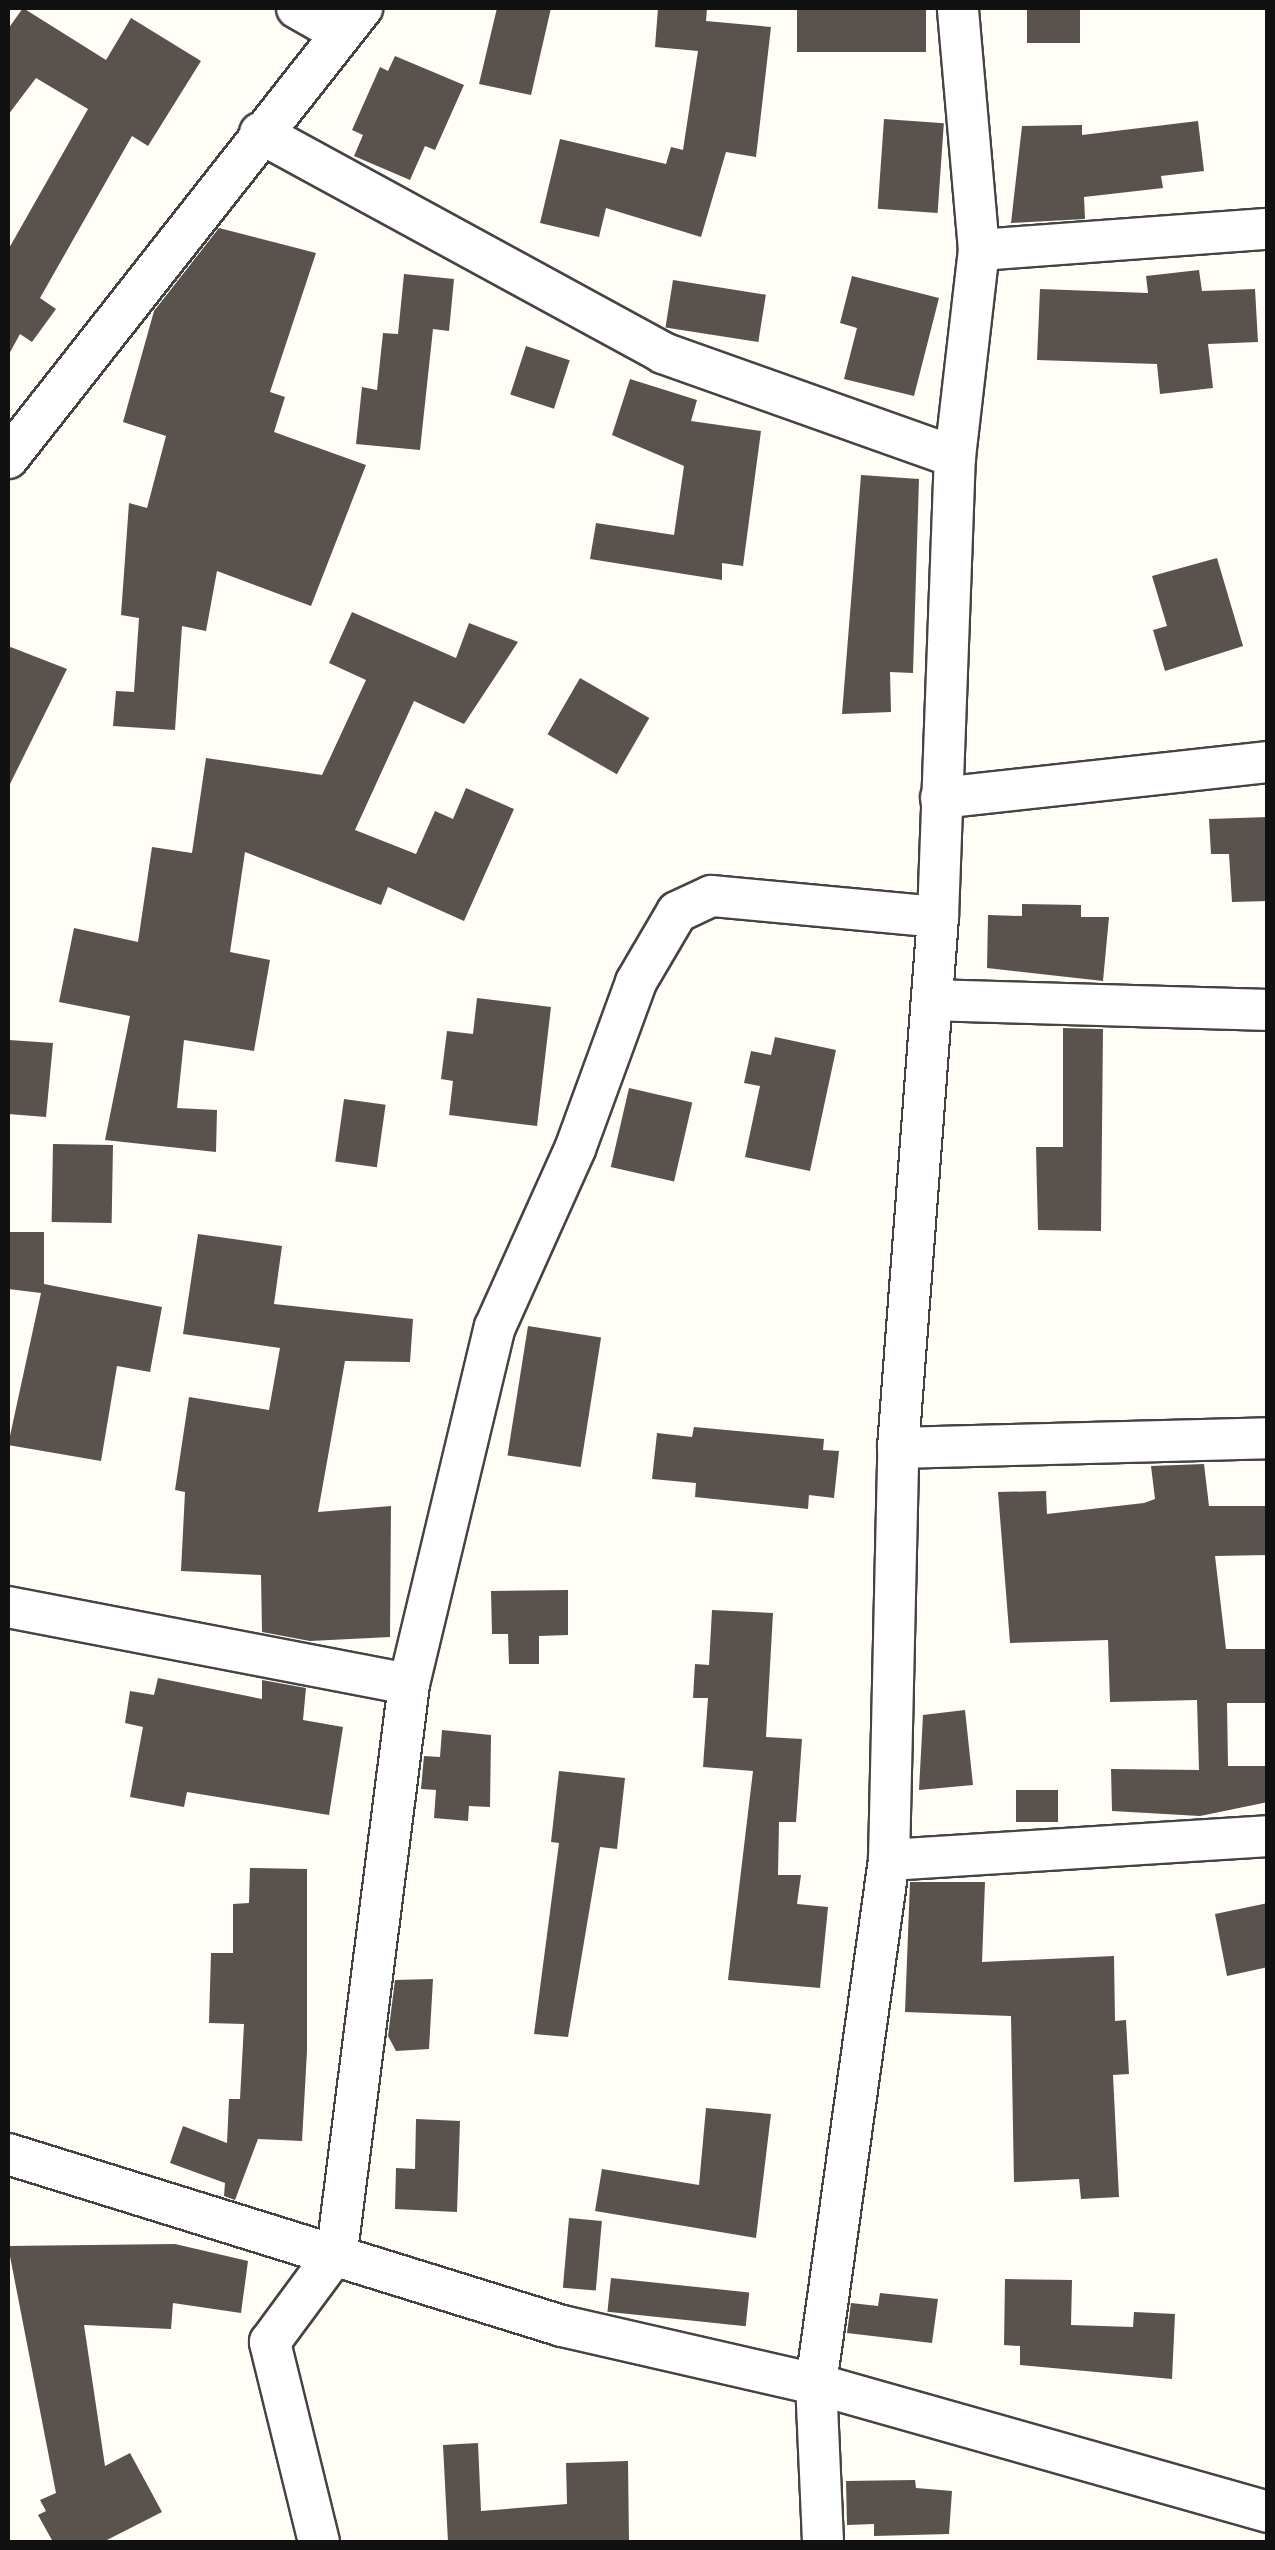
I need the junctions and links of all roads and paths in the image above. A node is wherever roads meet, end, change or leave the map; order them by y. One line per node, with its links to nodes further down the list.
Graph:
1 (298, 8): 3 (street)
2 (958, 8): 6 (street)
3 (350, 20): 4 (street)
4 (260, 134): 7 (street); 8 (street)
5 (1268, 229): 6 (street)
6 (979, 250): 7 (street)
7 (955, 457): 10 (street)
8 (8, 458)
9 (1268, 762): 10 (street)
10 (942, 798): 11 (street)
11 (938, 917): 12 (street); 17 (street)
12 (932, 1000): 13 (street); 15 (street)
13 (1268, 1010)
14 (1268, 1438): 15 (street)
15 (898, 1448): 19 (street)
16 (8, 1607): 17 (street)
17 (409, 1684): 21 (street)
18 (1268, 1836): 19 (street)
19 (889, 1860): 22 (street)
20 (8, 2154): 21 (street)
21 (337, 2251): 22 (street); 25 (street)
22 (816, 2384): 23 (street); 26 (street)
23 (1268, 2512)
24 (1268, 2530): 27 (street)
25 (320, 2542)
26 (823, 2542)
27 (1258, 2542)

